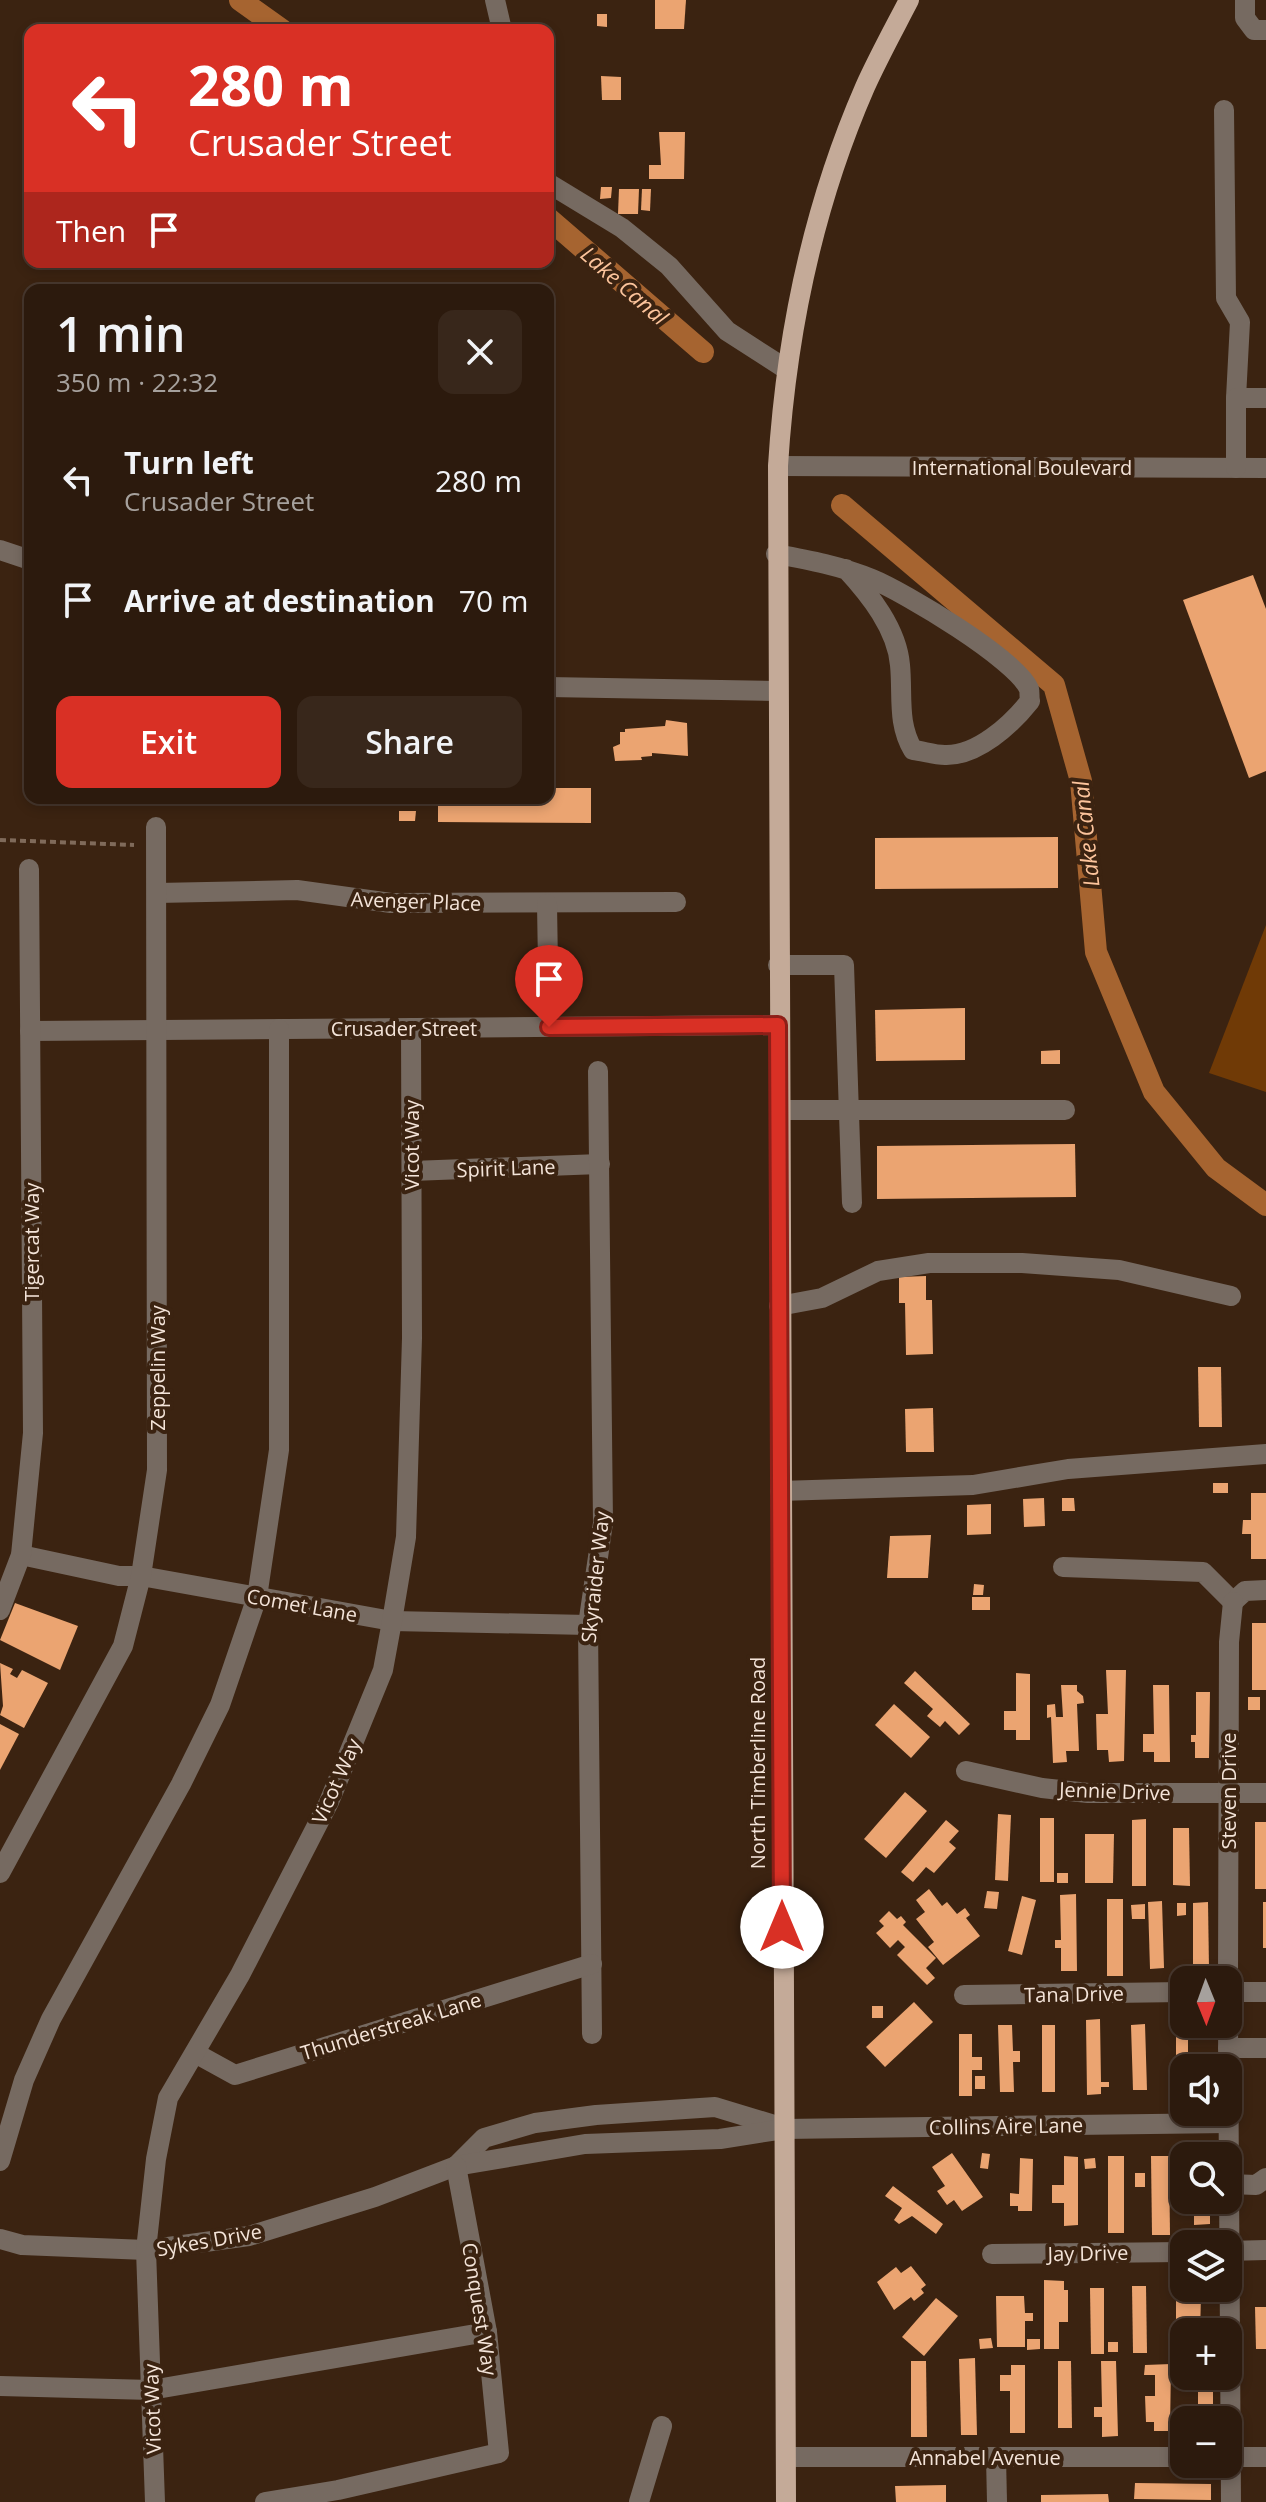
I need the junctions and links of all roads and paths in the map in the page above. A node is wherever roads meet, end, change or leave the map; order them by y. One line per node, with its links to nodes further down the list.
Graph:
1 (495, 0): 4 (street)
2 (909, 0): 8 (main road, North Timberline Road)
3 (1245, 0): 5 (street)
4 (501, 24)
5 (1266, 30)
6 (1224, 110): 9 (street)
7 (554, 187): 8 (street)
8 (786, 369): 11 (main road, North Timberline Road)
9 (1236, 398): 10 (street); 12 (street)
10 (1266, 398)
11 (778, 466): 12 (street, International Boulevard); 15 (main road, North Timberline Road)
12 (1236, 468): 13 (street, International Boulevard)
13 (1266, 468)
14 (0, 550): 16 (street)
15 (776, 554): 17 (street); 19 (main road, North Timberline Road)
16 (24, 558)
17 (846, 569): 17 (street)
18 (554, 687): 19 (street)
19 (777, 691): 27 (main road, North Timberline Road)
20 (156, 827): 24 (street, Zeppelin Way)
21 (0, 840): 22 (path)
22 (134, 845)
23 (29, 869): 33 (street, Tigercat Way)
24 (157, 893): 26 (street, Avenger Place); 32 (street, Zeppelin Way)
25 (676, 902): 26 (street, Avenger Place)
26 (547, 904): 29 (street)
27 (778, 965): 28 (main road, North Timberline Road); 36 (street)
28 (778, 1025): 29 (street, Crusader Street); 35 (main road, North Timberline Road)
29 (549, 1027): 30 (street, Crusader Street)
30 (411, 1028): 31 (street, Crusader Street); 39 (street, Vicot Way)
31 (279, 1029): 32 (street, Crusader Street); 49 (street)
32 (159, 1030): 33 (street, Crusader Street); 47 (street, Zeppelin Way)
33 (30, 1031): 45 (street, Tigercat Way)
34 (598, 1071): 38 (street, Skyraider Way)
35 (779, 1110): 36 (street); 42 (main road, North Timberline Road)
36 (849, 1110): 37 (street); 40 (street)
37 (1065, 1110)
38 (600, 1164): 39 (street, Spirit Lane); 53 (street, Skyraider Way)
39 (412, 1171): 52 (street, Vicot Way)
40 (852, 1203)
41 (1231, 1296): 42 (street)
42 (779, 1306): 44 (main road, North Timberline Road)
43 (1266, 1454): 44 (street)
44 (780, 1491): 72 (main road, North Timberline Road)
45 (21, 1555): 47 (street, Comet Lane); 51 (street, Tigercat Way)
46 (1063, 1567): 50 (street)
47 (141, 1576): 49 (street, Comet Lane); 57 (street, Zeppelin Way)
48 (1266, 1590): 50 (street)
49 (257, 1597): 52 (street, Comet Lane); 73 (street)
50 (1233, 1602): 55 (street, Steven Drive)
51 (0, 1610)
52 (392, 1621): 53 (street, Comet Lane); 69 (street, Vicot Way)
53 (588, 1625): 59 (street, Skyraider Way)
54 (966, 1771): 55 (street, Jennie Drive)
55 (1229, 1793): 56 (street, Jennie Drive); 60 (street, Steven Drive)
56 (1266, 1793)
57 (7, 1844): 58 (street, Zeppelin Way)
58 (0, 1873)
59 (592, 1964): 65 (street, Skyraider Way); 69 (street, Thunderstreak Lane)
60 (1228, 1966)
61 (1170, 1992): 64 (street, Tana Drive)
62 (1242, 1992): 63 (street)
63 (1266, 1992)
64 (964, 1995)
65 (592, 2034)
66 (1228, 2038): 67 (street)
67 (1228, 2048): 68 (street); 70 (street)
68 (1266, 2048)
69 (195, 2053): 78 (street, Vicot Way)
70 (1228, 2054)
71 (1170, 2124): 72 (street, Collins Aire Lane)
72 (784, 2129): 74 (street); 74 (street); 89 (main road, North Timberline Road)
73 (0, 2161)
74 (456, 2166): 78 (street, Sykes Drive); 84 (street, Conquest Way)
75 (1266, 2178): 76 (street)
76 (1242, 2184)
77 (0, 2239): 78 (street, Sykes Drive)
78 (146, 2250): 86 (street, Vicot Way)
79 (1266, 2250): 80 (street)
80 (1242, 2251)
81 (1170, 2252): 82 (street, Jay Drive)
82 (992, 2254)
83 (1229, 2302): 87 (street)
84 (487, 2332): 86 (street); 96 (street, Conquest Way)
85 (0, 2386): 86 (street)
86 (151, 2390): 95 (street, Vicot Way)
87 (1229, 2406)
88 (662, 2426): 97 (street)
89 (786, 2457): 90 (street, Annabel Avenue); 98 (main road, North Timberline Road)
90 (996, 2457): 91 (street, Annabel Avenue); 99 (street)
91 (1170, 2457)
92 (1242, 2457): 93 (street)
93 (1266, 2457)
94 (1230, 2478): 100 (street)
95 (155, 2502)
96 (265, 2502)
97 (639, 2502)
98 (786, 2502)
99 (997, 2502)
100 (1231, 2502)

